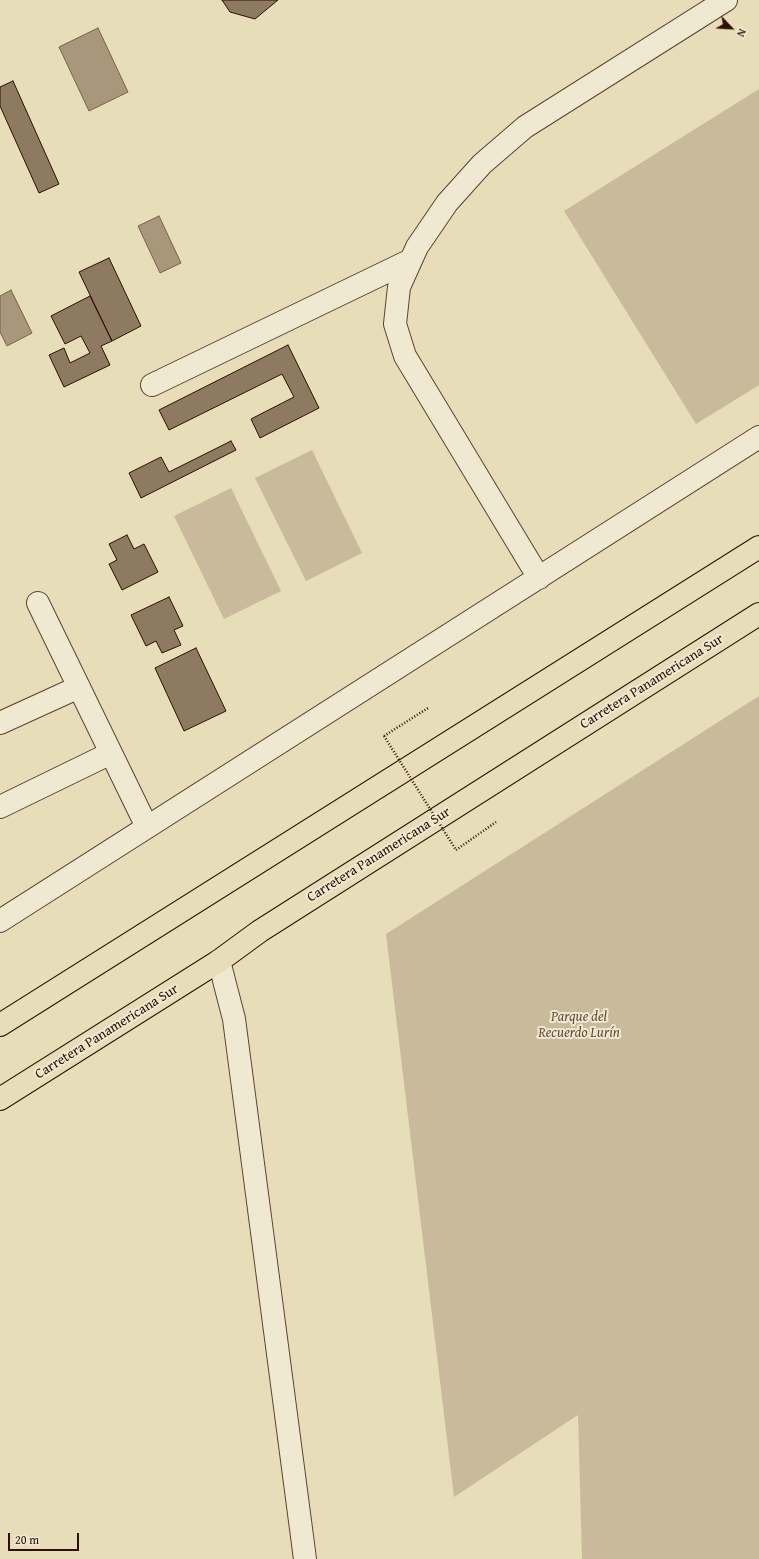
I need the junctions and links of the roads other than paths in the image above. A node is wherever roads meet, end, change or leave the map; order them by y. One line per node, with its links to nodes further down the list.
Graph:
1 (726, 0): 2 (street)
2 (411, 260): 3 (street); 6 (street)
3 (152, 385)
4 (759, 437): 6 (street)
5 (759, 547): 16 (highway)
6 (539, 578): 13 (street)
7 (38, 603): 9 (street)
8 (759, 614): 15 (highway, Carretera Panamericana Sur)
9 (79, 687): 10 (street); 11 (street)
10 (0, 723)
11 (111, 753): 12 (street); 13 (street)
12 (0, 807)
13 (147, 827): 14 (street)
14 (0, 921)
15 (219, 961): 17 (highway, Carretera Panamericana Sur); 18 (street)
16 (0, 1025)
17 (0, 1100)
18 (305, 1559)

